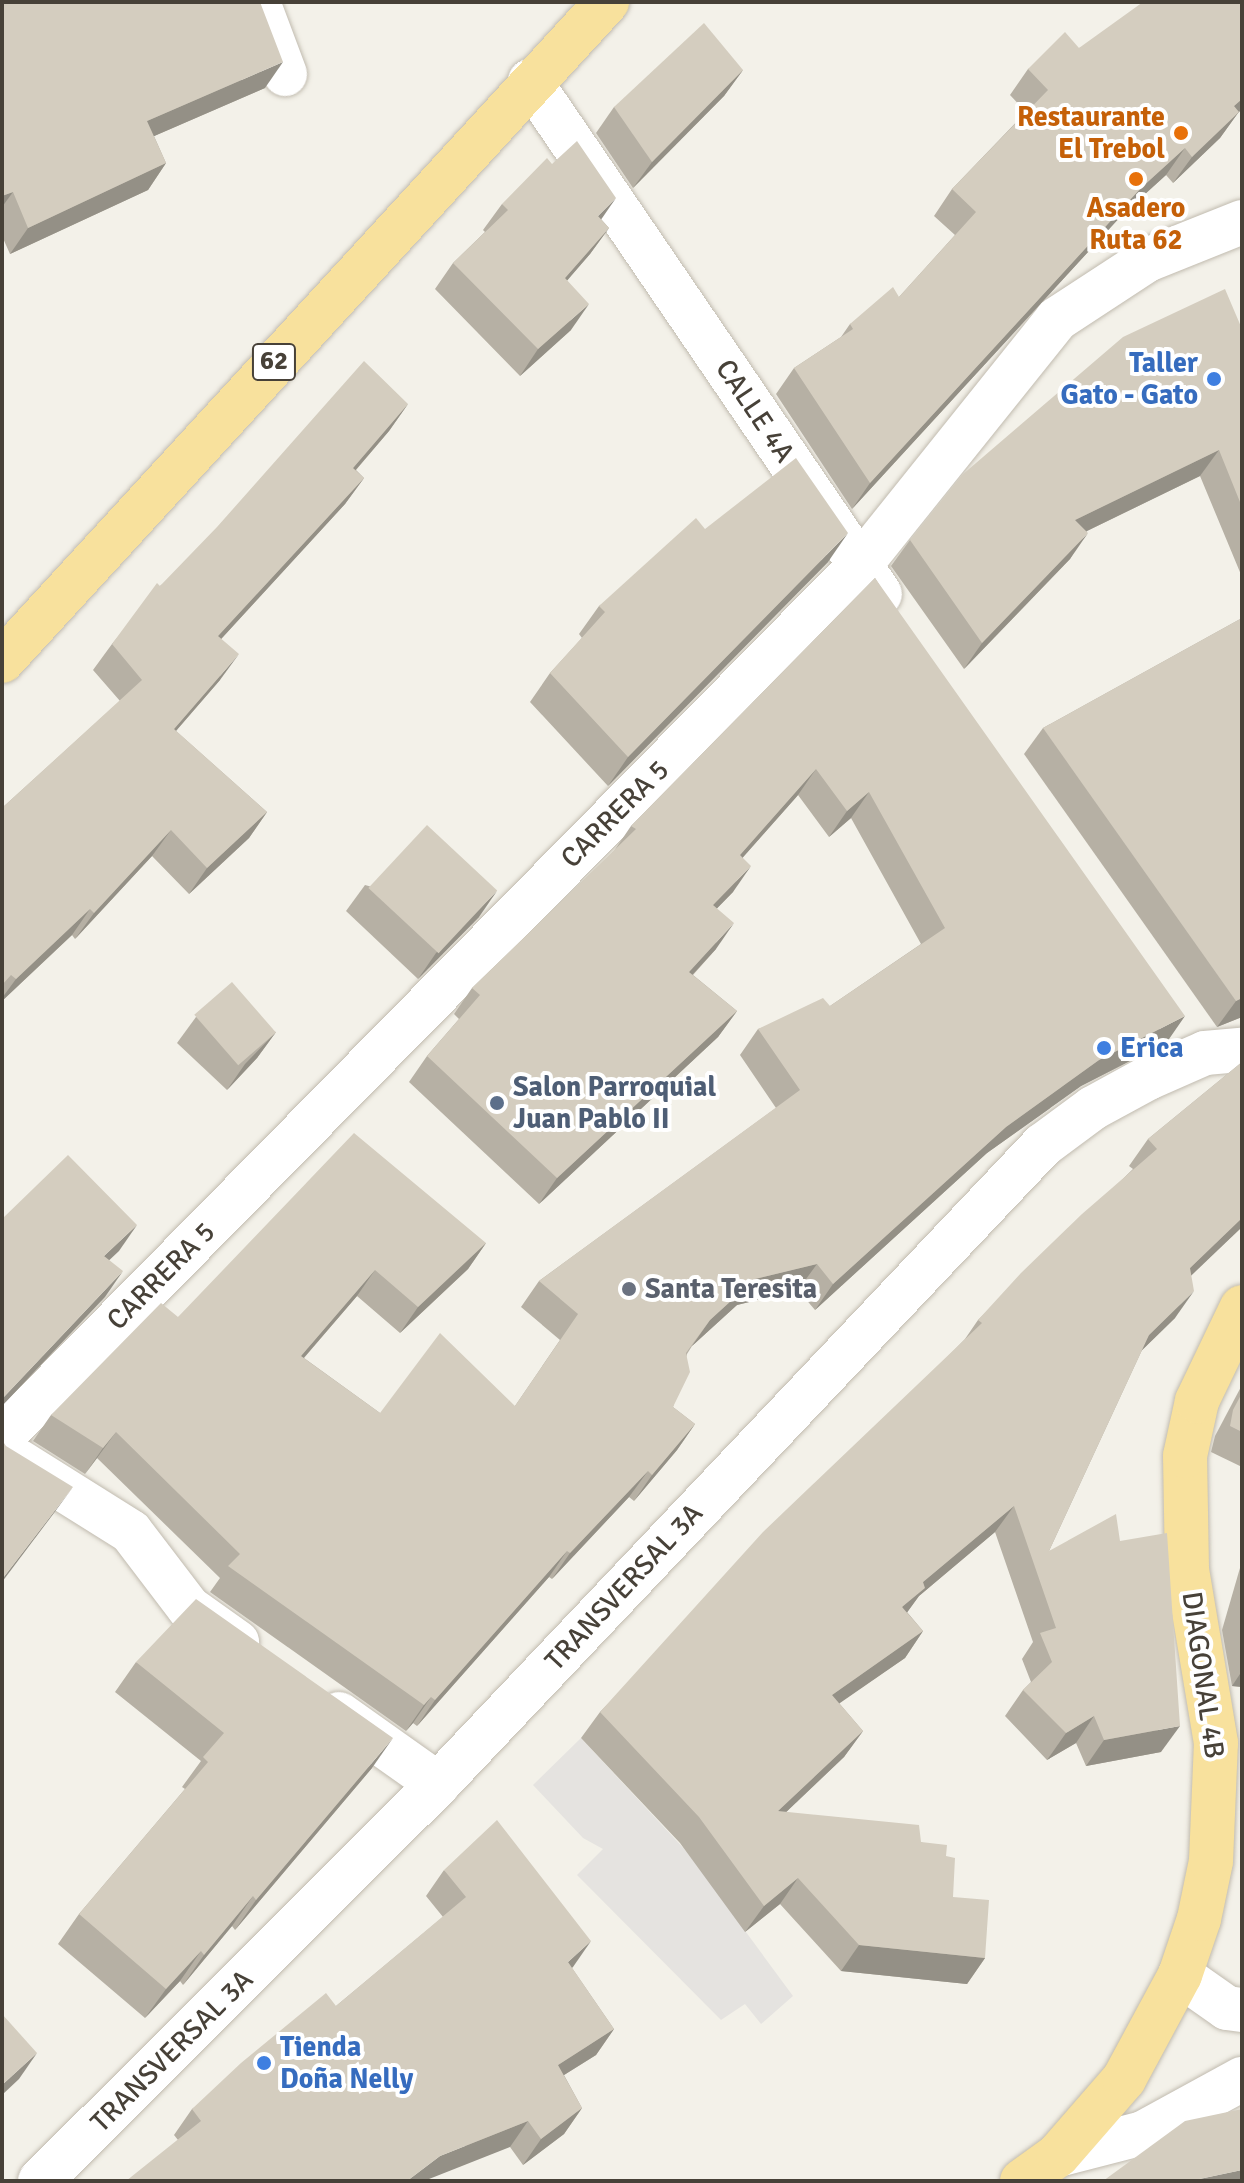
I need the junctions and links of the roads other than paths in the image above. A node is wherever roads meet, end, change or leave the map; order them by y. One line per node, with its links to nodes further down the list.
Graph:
1 (258, 2): 3 (street)
2 (607, 2): 4 (main road, 62)
3 (285, 74)
4 (530, 81): 6 (street, CALLE 4A); 8 (main road, 62)
5 (1242, 222): 6 (street, CARRERA 5)
6 (860, 565): 7 (street, CALLE 4A); 12 (street, CARRERA 5)
7 (906, 629)
8 (2, 661)
9 (1178, 1014): 10 (street)
10 (1223, 1052): 14 (street, TRANSVERSAL 3A)
11 (1242, 1307): 15 (main road, DIAGONAL 4B)
12 (2, 1437)
13 (2, 1451): 14 (street)
14 (438, 1784): 19 (street, TRANSVERSAL 3A)
15 (1180, 1975): 16 (street); 18 (main road, DIAGONAL 4B)
16 (1242, 2010)
17 (1242, 2079): 18 (street)
18 (1058, 2155): 20 (main road, DIAGONAL 4B)
19 (40, 2181)
20 (1022, 2181)

